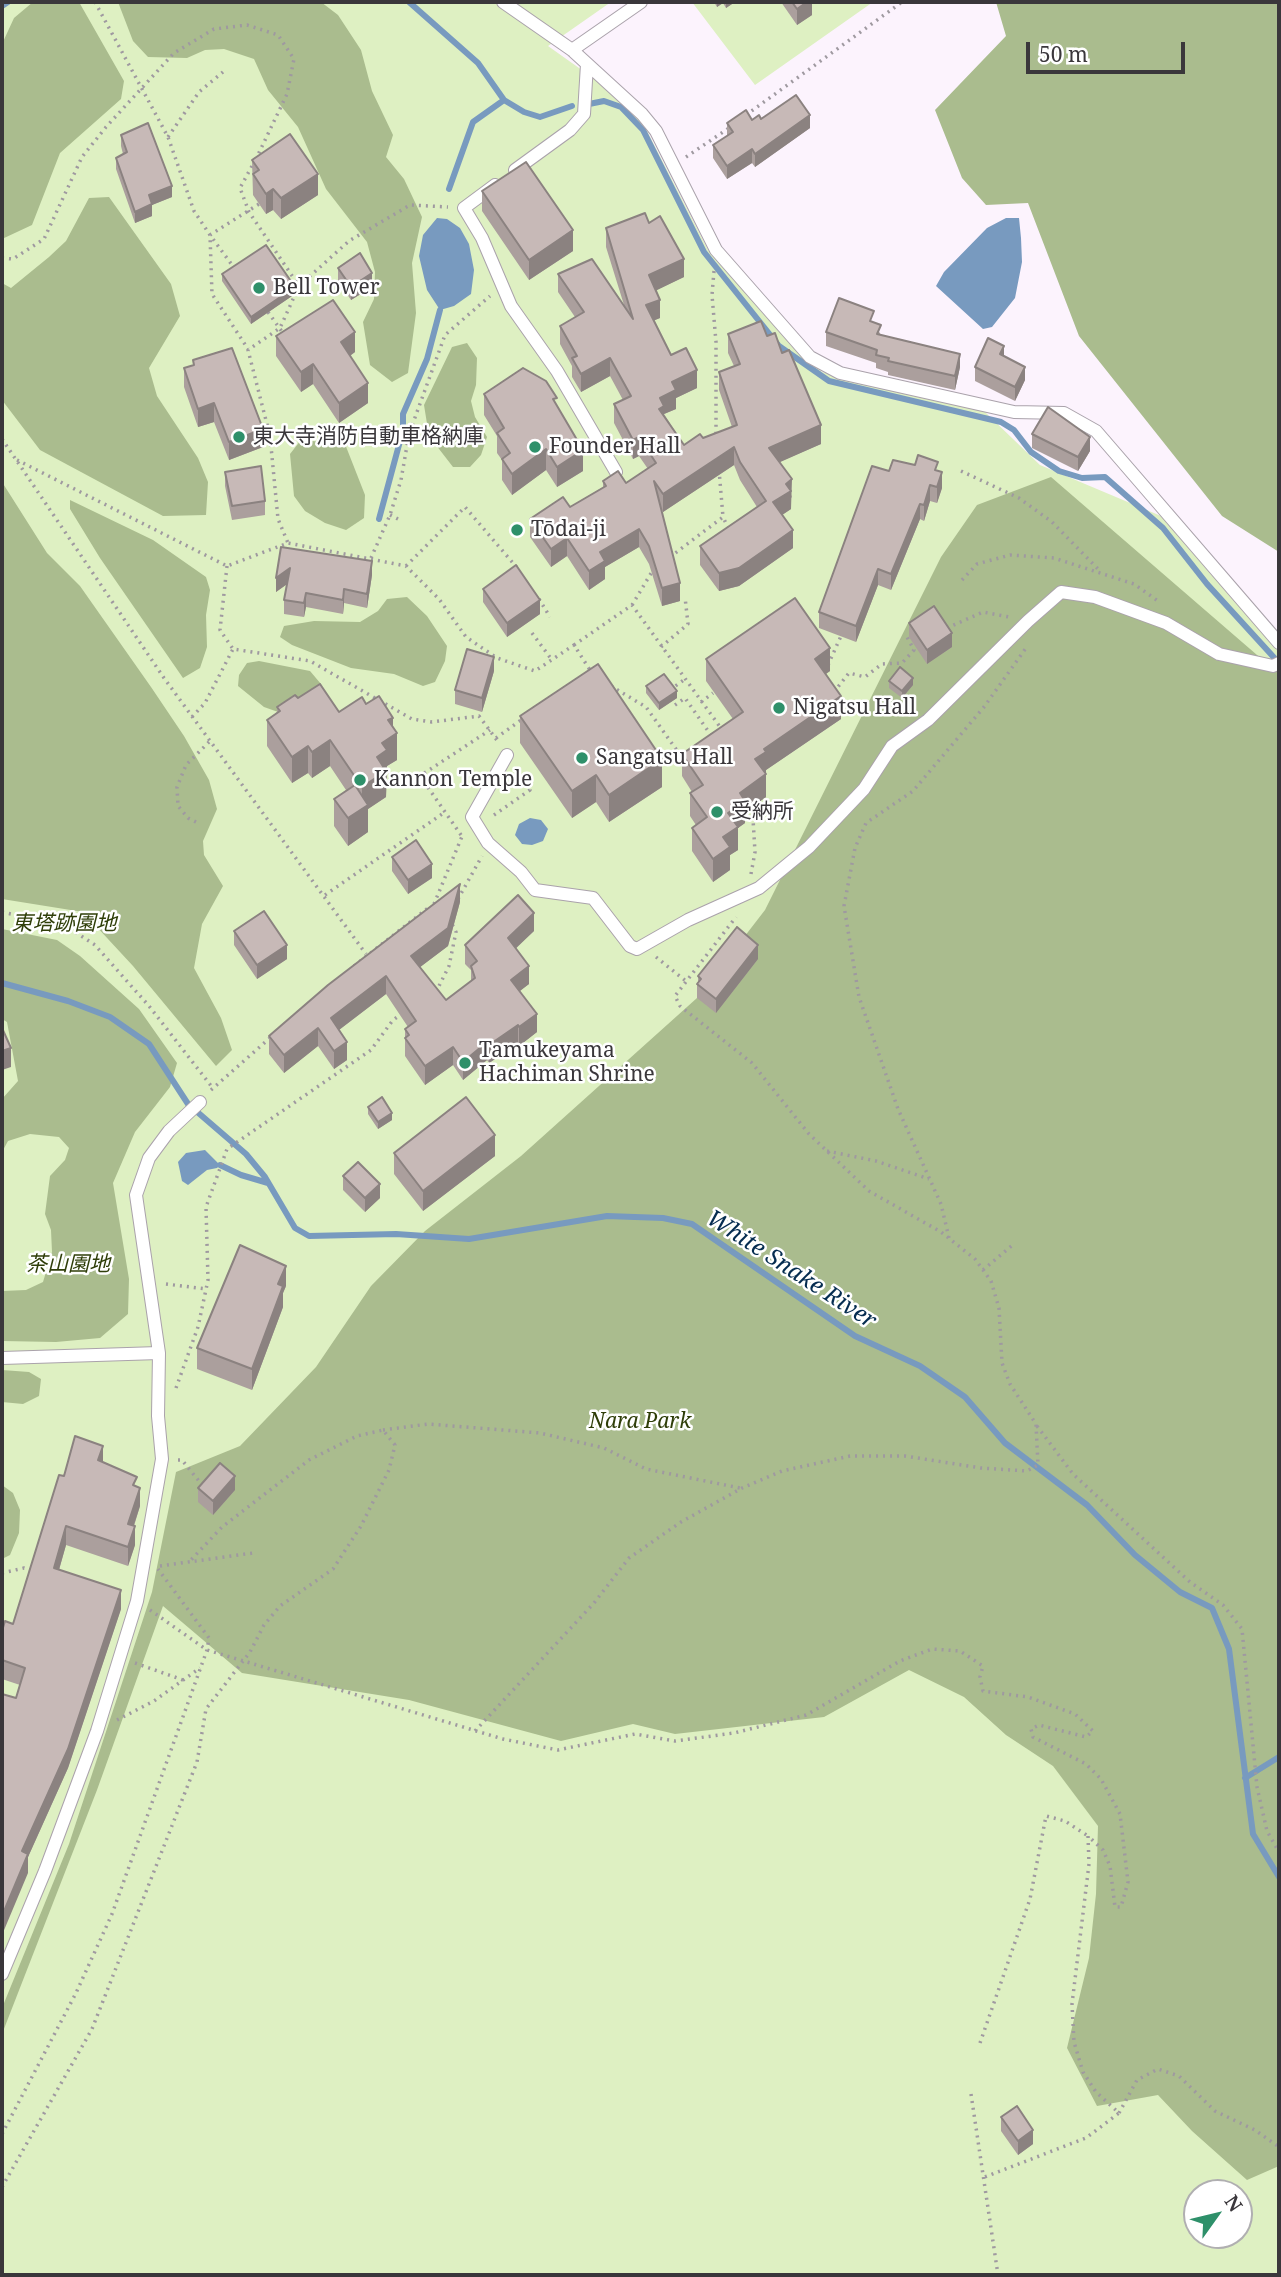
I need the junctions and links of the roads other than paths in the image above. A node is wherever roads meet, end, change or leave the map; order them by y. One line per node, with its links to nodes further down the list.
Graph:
1 (503, 2): 3 (lane)
2 (641, 2): 3 (lane)
3 (572, 50): 4 (lane)
4 (587, 64): 5 (lane); 6 (lane)
5 (617, 472)
6 (1279, 643)
7 (1276, 664): 8 (lane)
8 (507, 755)
9 (200, 1102): 10 (lane)
10 (159, 1353): 11 (lane); 12 (lane)
11 (2, 1358)
12 (2, 1974)

